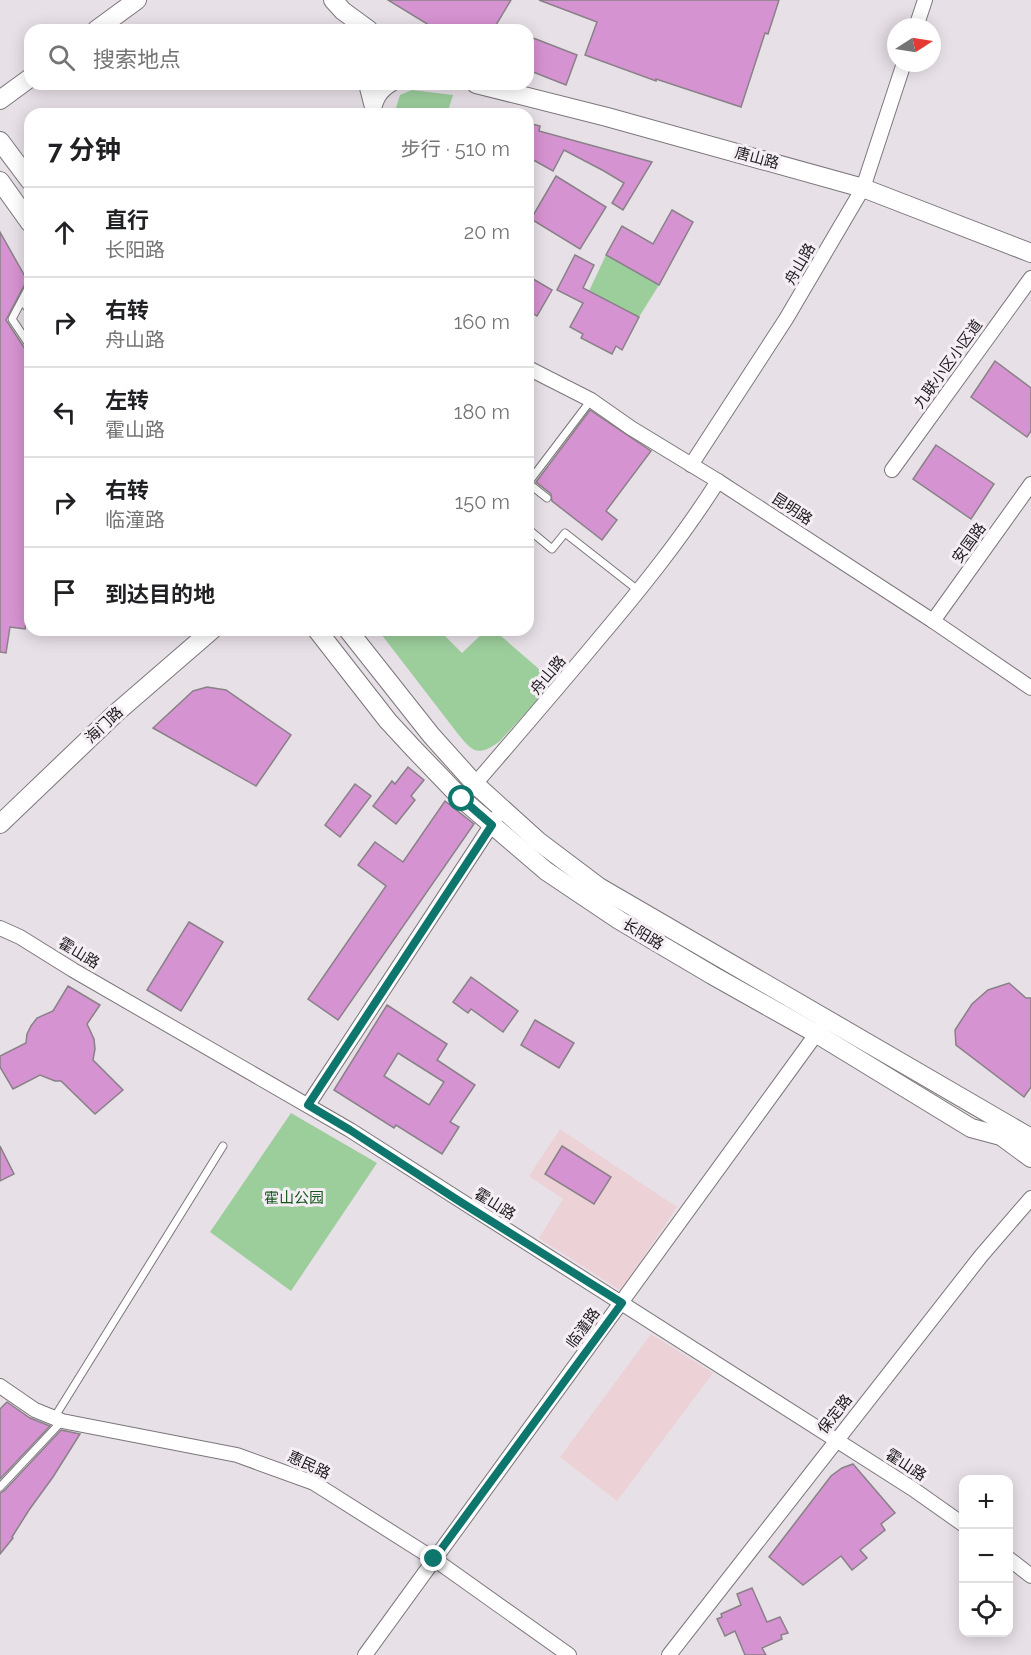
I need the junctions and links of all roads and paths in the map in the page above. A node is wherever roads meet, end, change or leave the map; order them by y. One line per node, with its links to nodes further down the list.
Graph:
1 (137, 0): 5 (main road)
2 (925, 0): 4 (street)
3 (338, 5): 6 (street); 7 (main road)
4 (919, 18)
5 (104, 24)
6 (347, 24)
7 (362, 24)
8 (901, 72): 19 (street, 舟山路)
9 (24, 82): 13 (main road)
10 (367, 90): 14 (street)
11 (383, 90): 15 (street)
12 (500, 90): 19 (main road, 唐山路)
13 (0, 100)
14 (372, 108)
15 (375, 108)
16 (0, 141): 17 (main road)
17 (24, 173)
18 (0, 181): 20 (main road)
19 (863, 188): 21 (main road, 唐山路); 29 (street, 舟山路)
20 (24, 215)
21 (1031, 253)
22 (1031, 278): 30 (street, 九联小区小区道)
23 (24, 297): 24 (lane)
24 (22, 301): 25 (lane); 26 (lane)
25 (24, 304)
26 (24, 337)
27 (534, 371): 28 (street, 昆明路)
28 (591, 400): 29 (street, 昆明路); 31 (lane)
29 (691, 465): 32 (street, 昆明路)
30 (892, 470)
31 (534, 475)
32 (718, 481): 37 (street, 舟山路); 38 (street, 昆明路)
33 (1031, 484): 38 (street, 安国路)
34 (534, 488): 35 (lane)
35 (548, 498)
36 (534, 534): 37 (lane)
37 (639, 591): 43 (street, 舟山路)
38 (933, 621): 42 (street, 昆明路)
39 (205, 636): 46 (main road, 海门路)
40 (322, 636): 44 (main road, 长阳路)
41 (353, 636): 43 (main road, 长阳路)
42 (1031, 688)
43 (475, 784): 44 (street, 舟山路); 45 (main road, 长阳路)
44 (462, 799): 47 (main road, 长阳路)
45 (503, 809): 47 (street); 49 (main road, 长阳路)
46 (0, 824)
47 (492, 825): 49 (main road, 长阳路); 50 (street)
48 (0, 928): 50 (street, 霍山路)
49 (822, 1027): 51 (main road, 长阳路); 53 (main road, 长阳路); 55 (street, 临潼路)
50 (308, 1105): 55 (street, 霍山路)
51 (1031, 1138)
52 (223, 1146): 57 (lane)
53 (1031, 1158)
54 (1031, 1198): 58 (street, 保定路)
55 (622, 1303): 58 (street, 霍山路); 61 (street, 临潼路)
56 (0, 1386): 57 (street, 惠民路)
57 (58, 1420): 59 (lane); 61 (street, 惠民路)
58 (835, 1440): 60 (street, 霍山路); 66 (street, 保定路)
59 (0, 1487)
60 (959, 1522)
61 (434, 1559): 64 (street, 临潼路); 65 (street, 惠民路)
62 (1013, 1562): 63 (street)
63 (1031, 1576)
64 (365, 1655)
65 (569, 1655)
66 (669, 1655)

